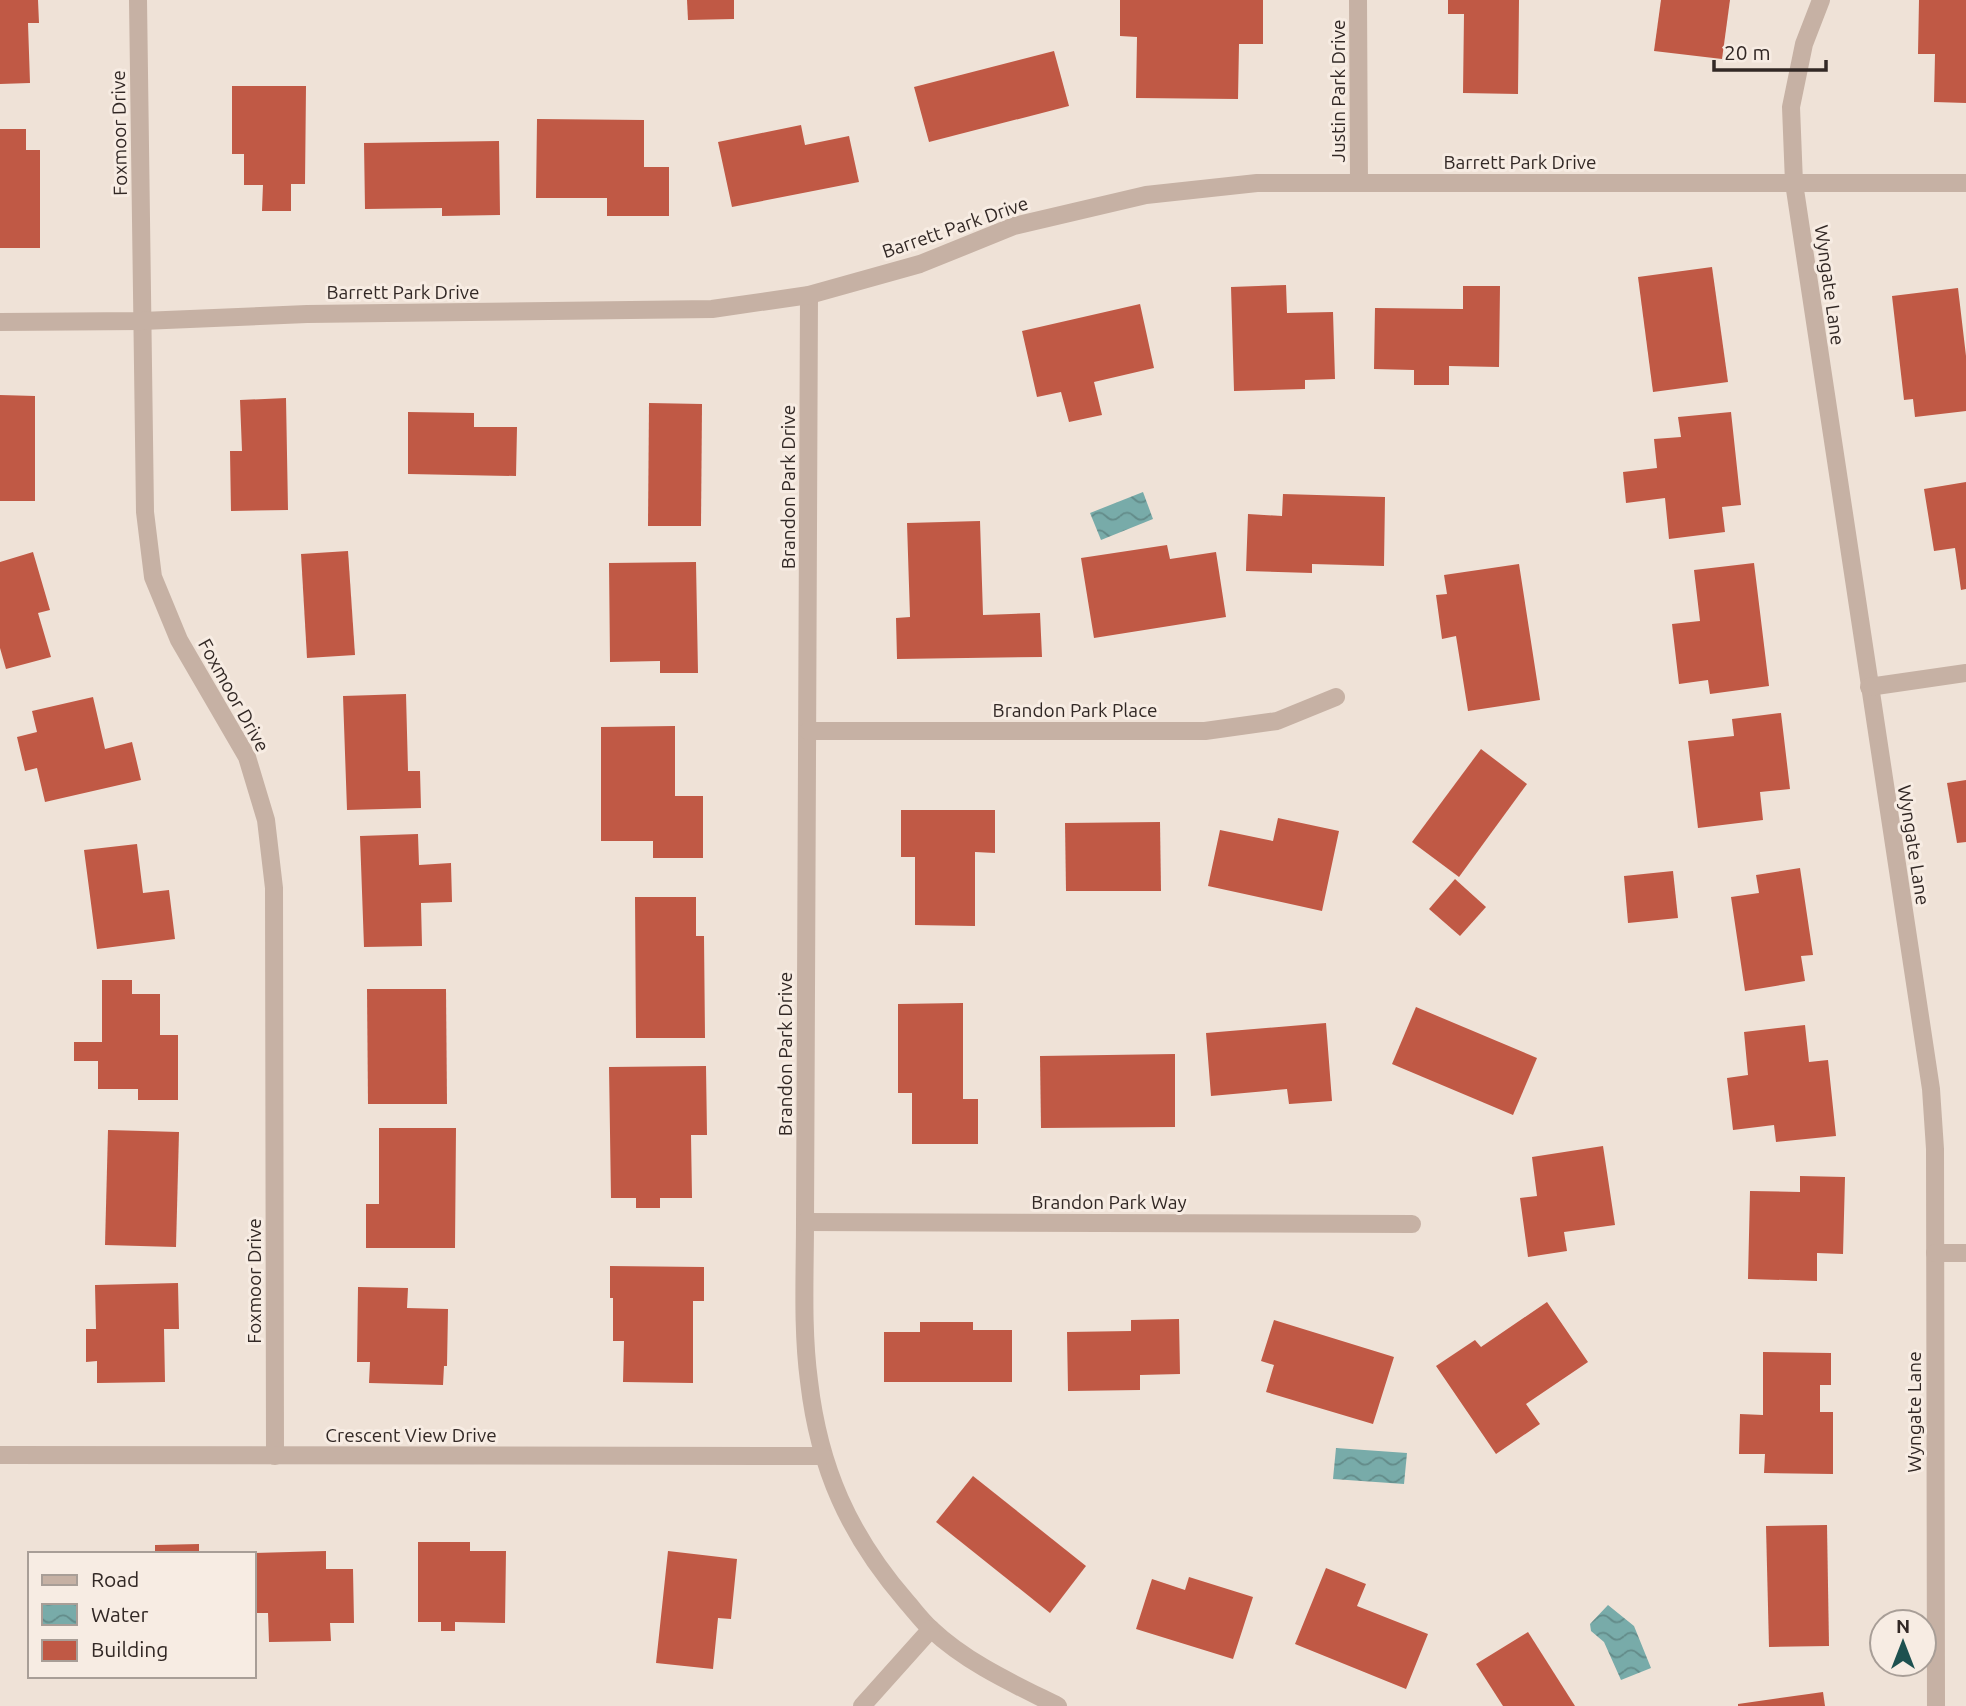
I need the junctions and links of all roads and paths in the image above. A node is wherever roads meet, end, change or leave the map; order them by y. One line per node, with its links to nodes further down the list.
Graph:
1 (138, 0): 8 (street, Foxmoor Drive)
2 (1358, 0): 4 (street, Justin Park Drive)
3 (1821, 0): 5 (street, Wyngate Lane)
4 (1359, 183): 5 (street, Barrett Park Drive); 7 (street, Barrett Park Drive)
5 (1794, 183): 6 (street, Barrett Park Drive); 11 (street, Wyngate Lane)
6 (1966, 183)
7 (809, 295): 8 (street, Barrett Park Drive); 13 (street, Brandon Park Drive)
8 (142, 321): 9 (street, Barrett Park Drive); 19 (street, Foxmoor Drive)
9 (0, 322)
10 (1966, 673): 11 (street)
11 (1869, 687): 16 (street, Wyngate Lane)
12 (1336, 697): 13 (street, Brandon Park Place)
13 (808, 731): 14 (street, Brandon Park Drive)
14 (805, 1222): 15 (street, Brandon Park Way); 20 (street, Brandon Park Drive)
15 (1412, 1224)
16 (1935, 1252): 17 (street); 24 (street, Wyngate Lane)
17 (1966, 1252)
18 (0, 1455): 19 (street, Crescent View Drive)
19 (275, 1456): 20 (street, Crescent View Drive)
20 (823, 1456): 21 (street, Brandon Park Drive)
21 (931, 1629): 22 (street); 23 (street, Brandon Park Drive)
22 (862, 1706)
23 (1058, 1706)
24 (1936, 1706)

